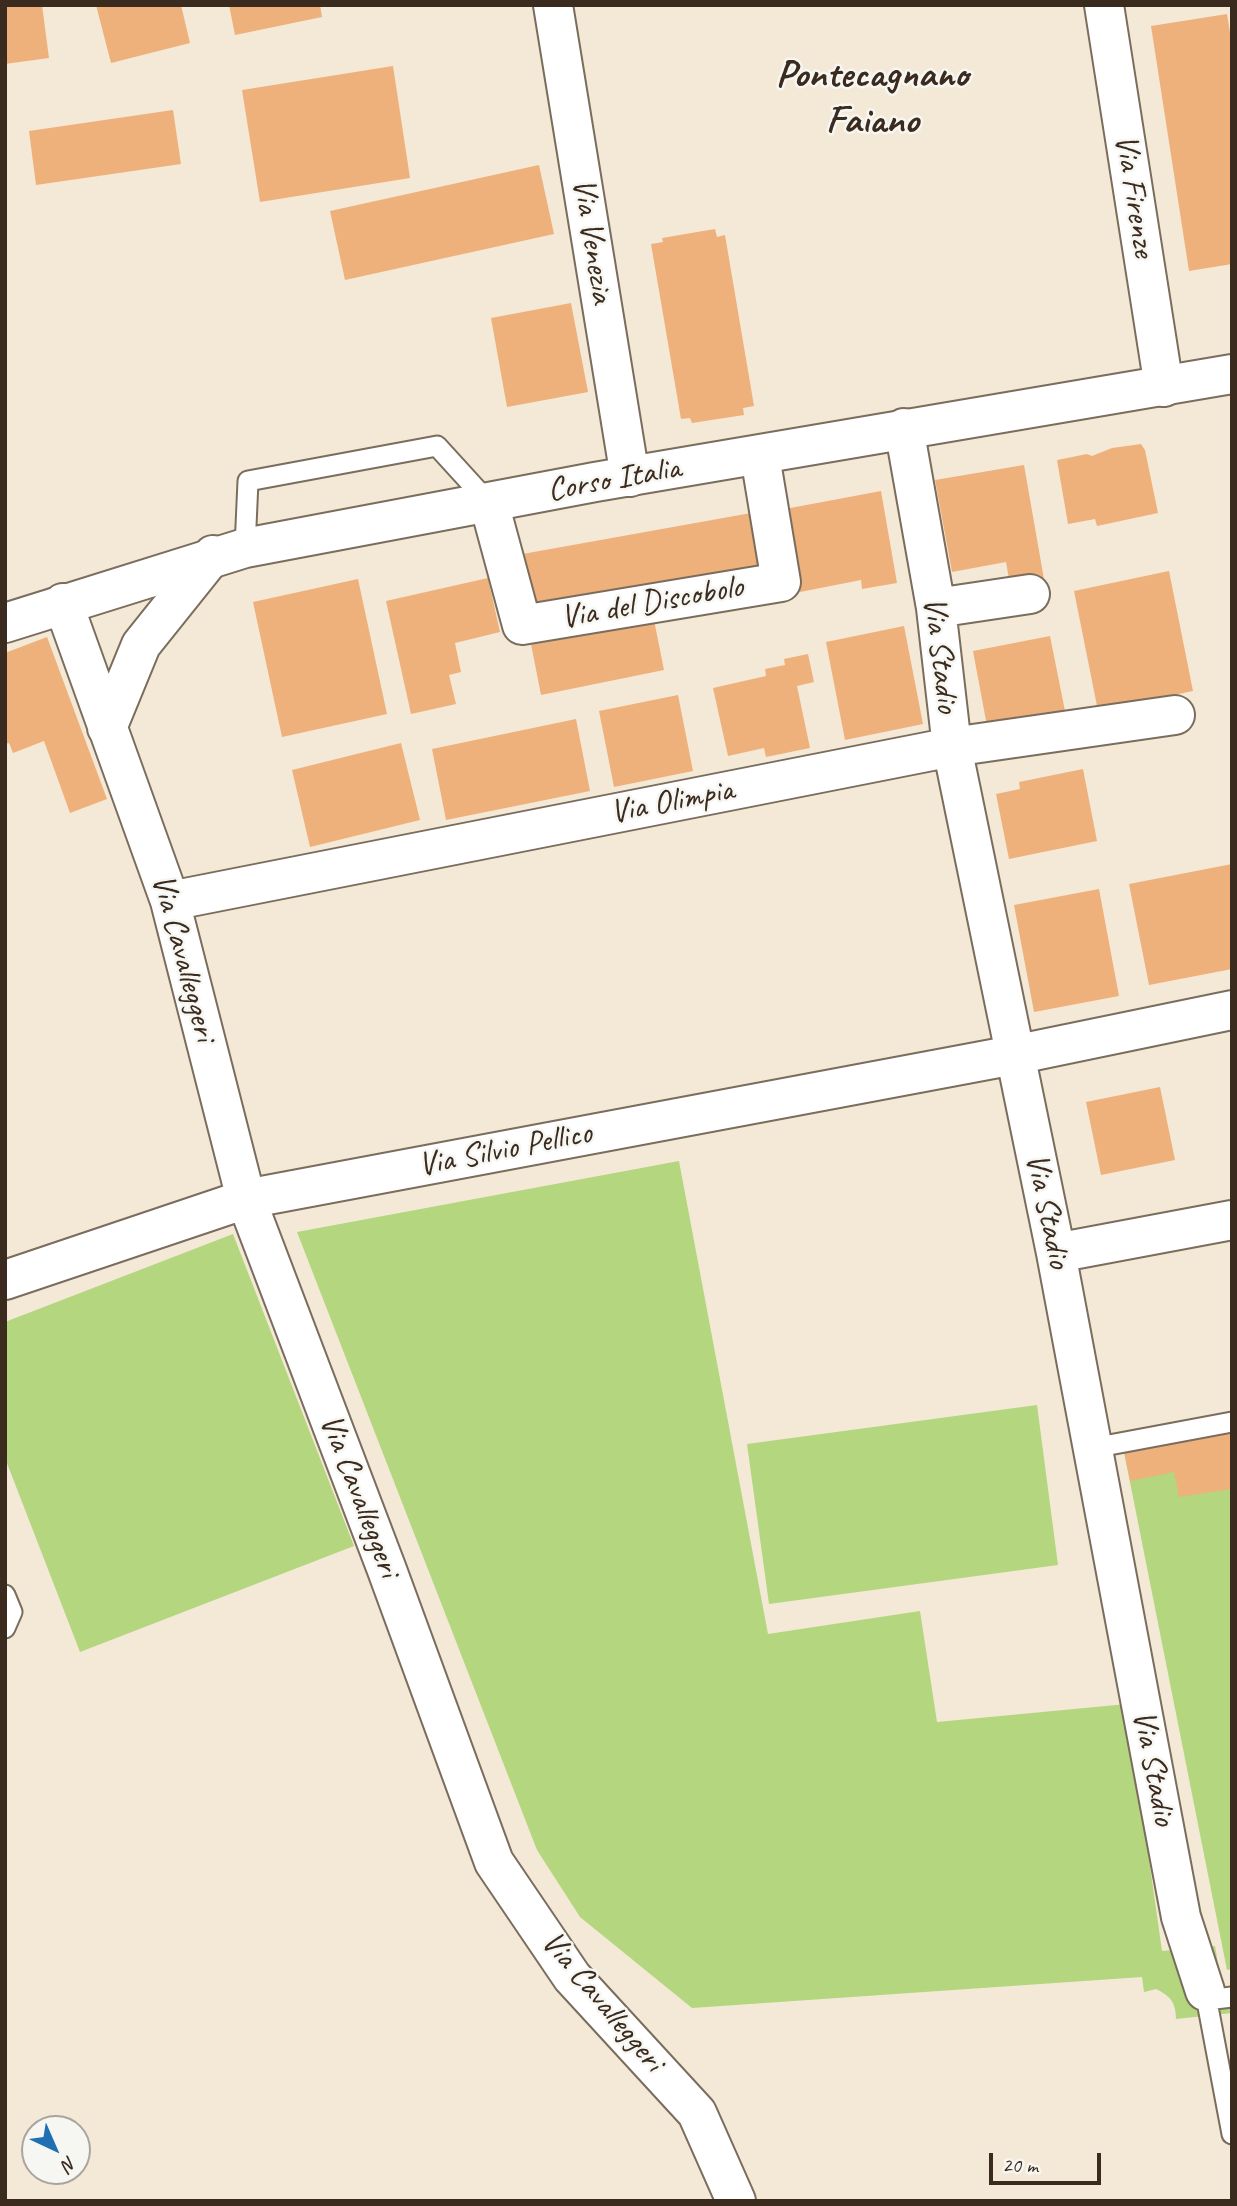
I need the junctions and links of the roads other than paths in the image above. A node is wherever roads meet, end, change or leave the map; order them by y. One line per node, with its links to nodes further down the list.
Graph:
1 (553, 5): 7 (street, Via Venezia)
2 (1104, 5): 4 (street, Via Firenze)
3 (1232, 374): 4 (street, Corso Italia)
4 (1164, 387): 5 (street, Corso Italia)
5 (904, 428): 6 (street, Corso Italia); 12 (street, Via Stadio)
6 (760, 456): 7 (street, Corso Italia); 8 (street, Via del Discobolo)
7 (630, 477): 8 (street, Corso Italia)
8 (489, 503): 9 (street, Corso Italia); 9 (lane)
9 (229, 551): 11 (street, Corso Italia); 15 (street)
10 (1030, 594): 12 (street)
11 (63, 603): 13 (street, Corso Italia); 15 (street, Via Cavalleggeri)
12 (936, 608): 16 (street, Via Stadio)
13 (5, 623)
14 (1175, 715): 16 (street, Via Olimpia)
15 (107, 728): 17 (street, Via Cavalleggeri)
16 (952, 747): 17 (street, Via Olimpia); 19 (street, Via Stadio)
17 (170, 901): 20 (street, Via Cavalleggeri)
18 (1232, 1010): 19 (street, Via Silvio Pellico)
19 (1014, 1055): 20 (street, Via Silvio Pellico); 22 (street, Via Stadio)
20 (246, 1199): 23 (street, Via Silvio Pellico); 31 (street, Via Cavalleggeri)
21 (1232, 1220): 22 (street)
22 (1056, 1253): 25 (street, Via Stadio)
23 (5, 1280)
24 (1232, 1422): 25 (lane)
25 (1093, 1448): 28 (street, Via Stadio)
26 (5, 1595): 27 (lane)
27 (5, 1628)
28 (1214, 1996): 29 (lane)
29 (1226, 2073): 30 (lane)
30 (1232, 2134)
31 (736, 2201)

